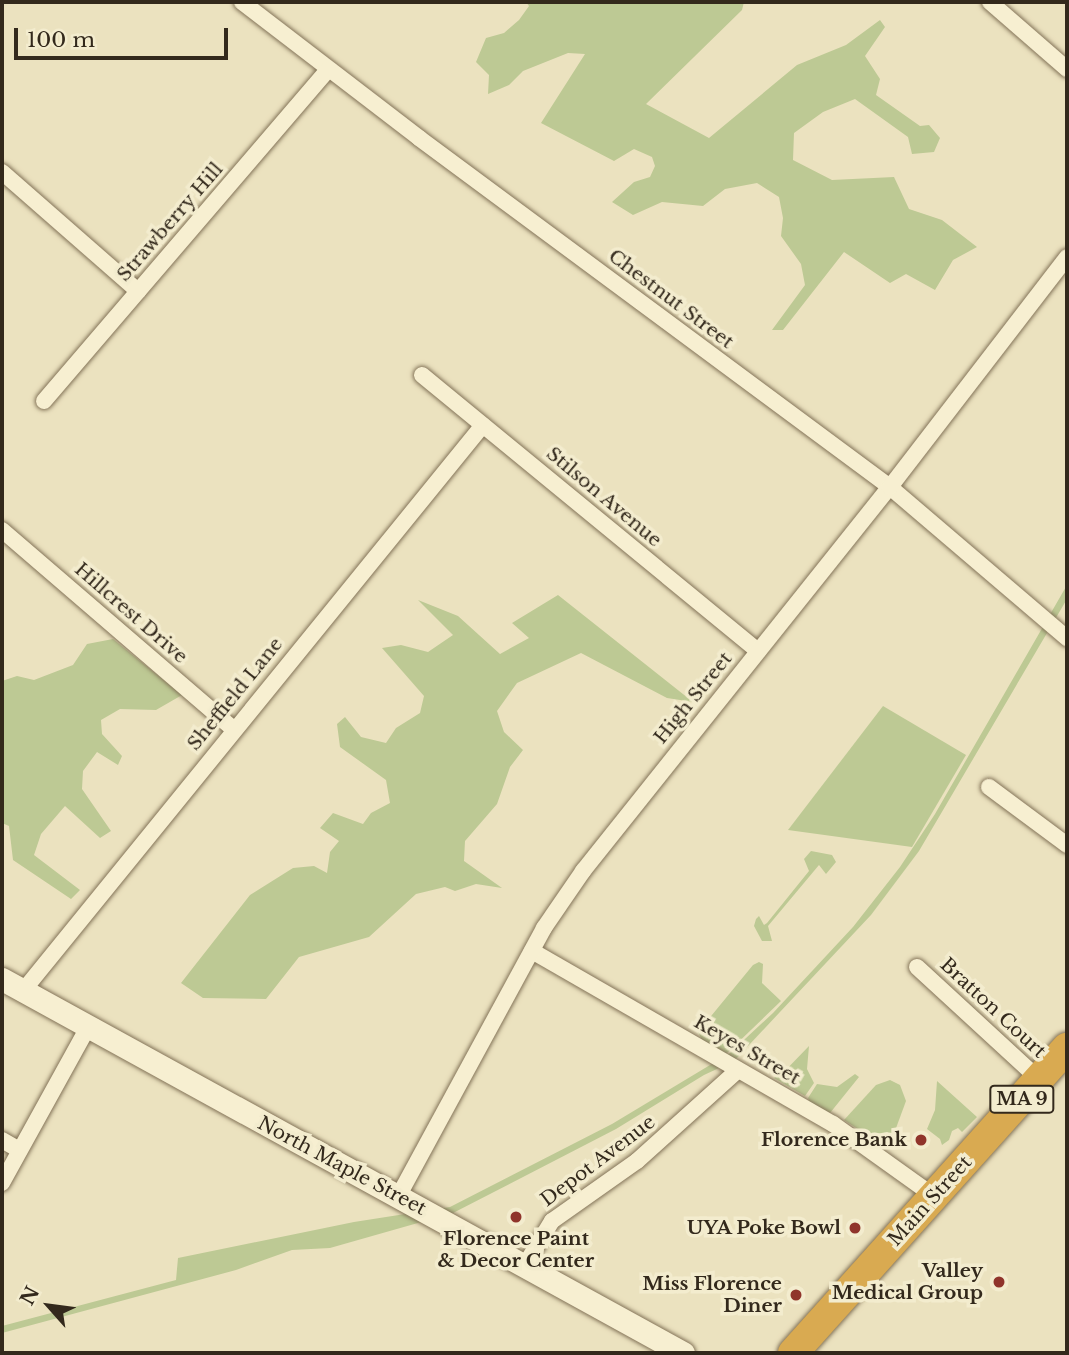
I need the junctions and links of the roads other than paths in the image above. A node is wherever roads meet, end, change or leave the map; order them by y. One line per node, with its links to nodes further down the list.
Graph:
1 (242, 2): 4 (street, Chestnut Street)
2 (990, 2): 3 (street)
3 (1067, 69)
4 (328, 70): 7 (street, Strawberry Hill); 11 (street, Chestnut Street)
5 (2, 172): 7 (street)
6 (1067, 257): 11 (street, High Street)
7 (138, 291): 9 (street, Strawberry Hill)
8 (422, 375): 10 (street, Stilson Avenue)
9 (44, 401)
10 (483, 425): 14 (street, Stilson Avenue); 15 (street, Sheffield Lane)
11 (890, 487): 13 (street, Chestnut Street); 14 (street, High Street)
12 (2, 530): 15 (street, Hillcrest Drive)
13 (1067, 638)
14 (758, 652): 18 (street, High Street)
15 (233, 729): 21 (street, Sheffield Lane)
16 (989, 787): 17 (street)
17 (1067, 845)
18 (532, 951): 24 (street, Keyes Street); 30 (street, High Street)
19 (917, 967): 25 (street, Bratton Court)
20 (2, 979): 21 (main road, North Maple Street)
21 (23, 991): 22 (main road, North Maple Street)
22 (88, 1027): 27 (street); 30 (main road, North Maple Street)
23 (1067, 1048): 25 (highway, Main Street / MA 9)
24 (738, 1070): 29 (street, Keyes Street); 31 (street, Depot Avenue)
25 (1040, 1080): 29 (highway, Main Street / MA 9)
26 (2, 1140): 27 (street)
27 (19, 1150): 28 (street)
28 (2, 1183)
29 (934, 1196): 33 (highway, Main Street / MA 9)
30 (398, 1197): 31 (main road, North Maple Street)
31 (525, 1265): 32 (main road, North Maple Street)
32 (683, 1353)
33 (793, 1353)

